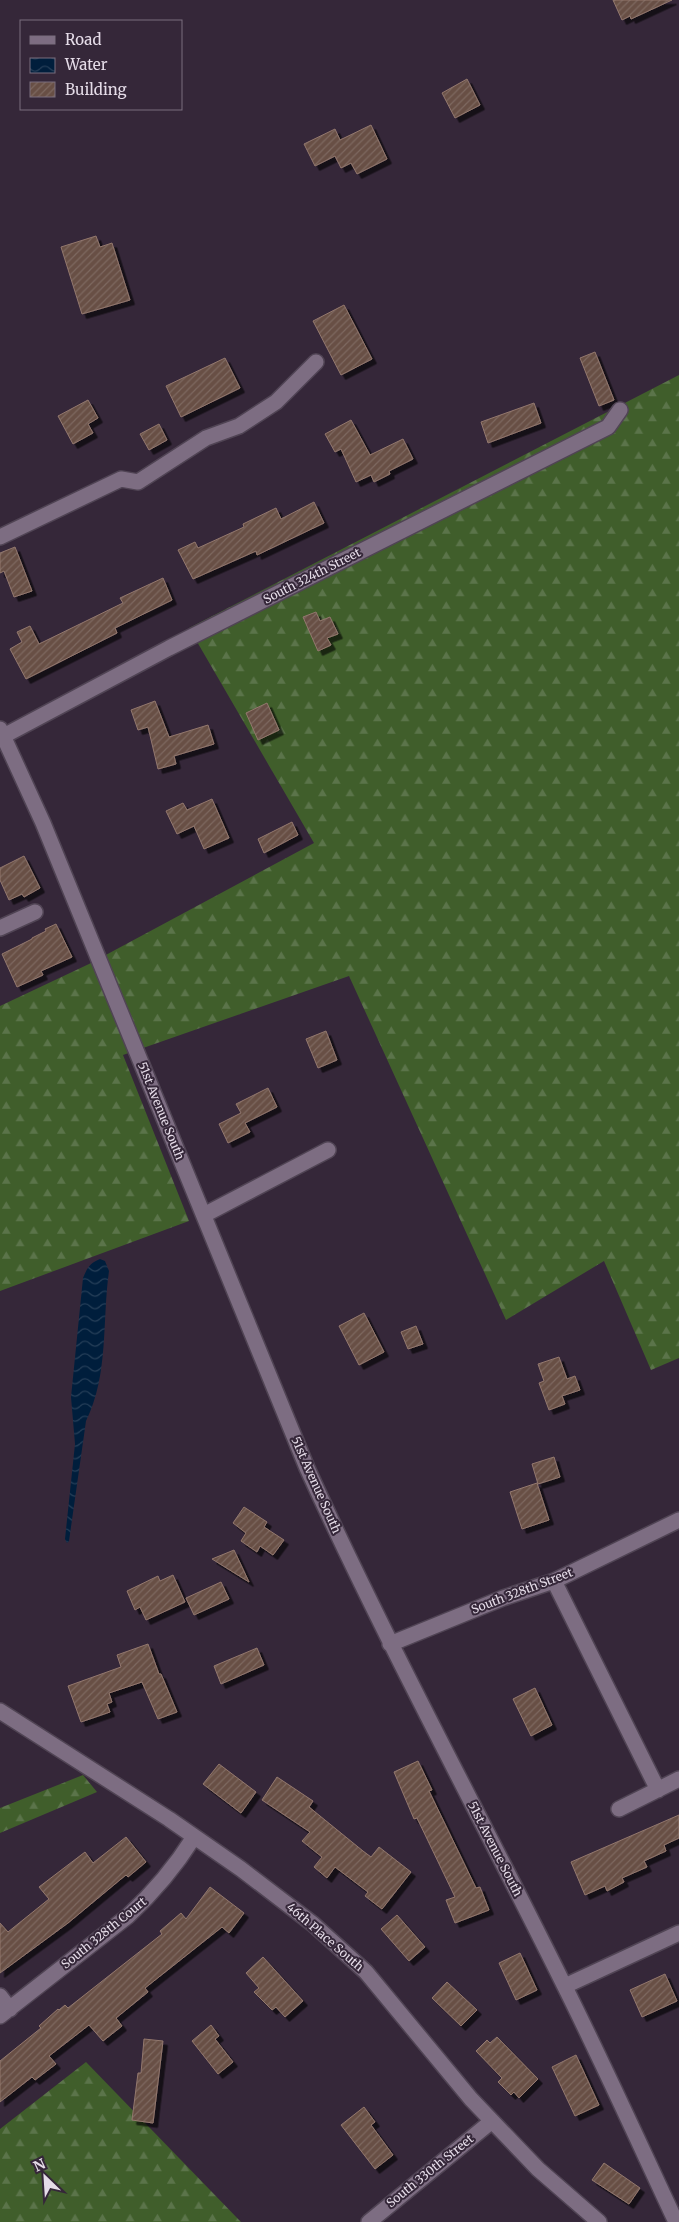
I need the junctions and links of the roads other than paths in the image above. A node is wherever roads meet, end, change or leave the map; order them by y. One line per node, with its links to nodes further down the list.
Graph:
1 (316, 362): 3 (street)
2 (620, 410): 4 (street, South 324th Street)
3 (0, 537)
4 (1, 734): 8 (street, 51st Avenue South)
5 (35, 912): 6 (street)
6 (0, 928)
7 (328, 1150): 8 (street)
8 (204, 1215): 11 (street, 51st Avenue South)
9 (679, 1520): 10 (street, South 328th Street)
10 (554, 1581): 11 (street, South 328th Street); 14 (street)
11 (390, 1644): 18 (street, 51st Avenue South)
12 (0, 1711): 16 (street, 46th Place South)
13 (679, 1780): 14 (street)
14 (658, 1790): 15 (street)
15 (619, 1809)
16 (194, 1837): 20 (street, South 328th Court); 21 (street, 46th Place South)
17 (679, 1933): 18 (street)
18 (565, 1986): 24 (street, 51st Avenue South)
19 (0, 1996): 20 (street)
20 (5, 2012)
21 (492, 2121): 22 (street, South 330th Street); 23 (street, 46th Place South)
22 (369, 2222)
23 (599, 2222)
24 (676, 2222)

